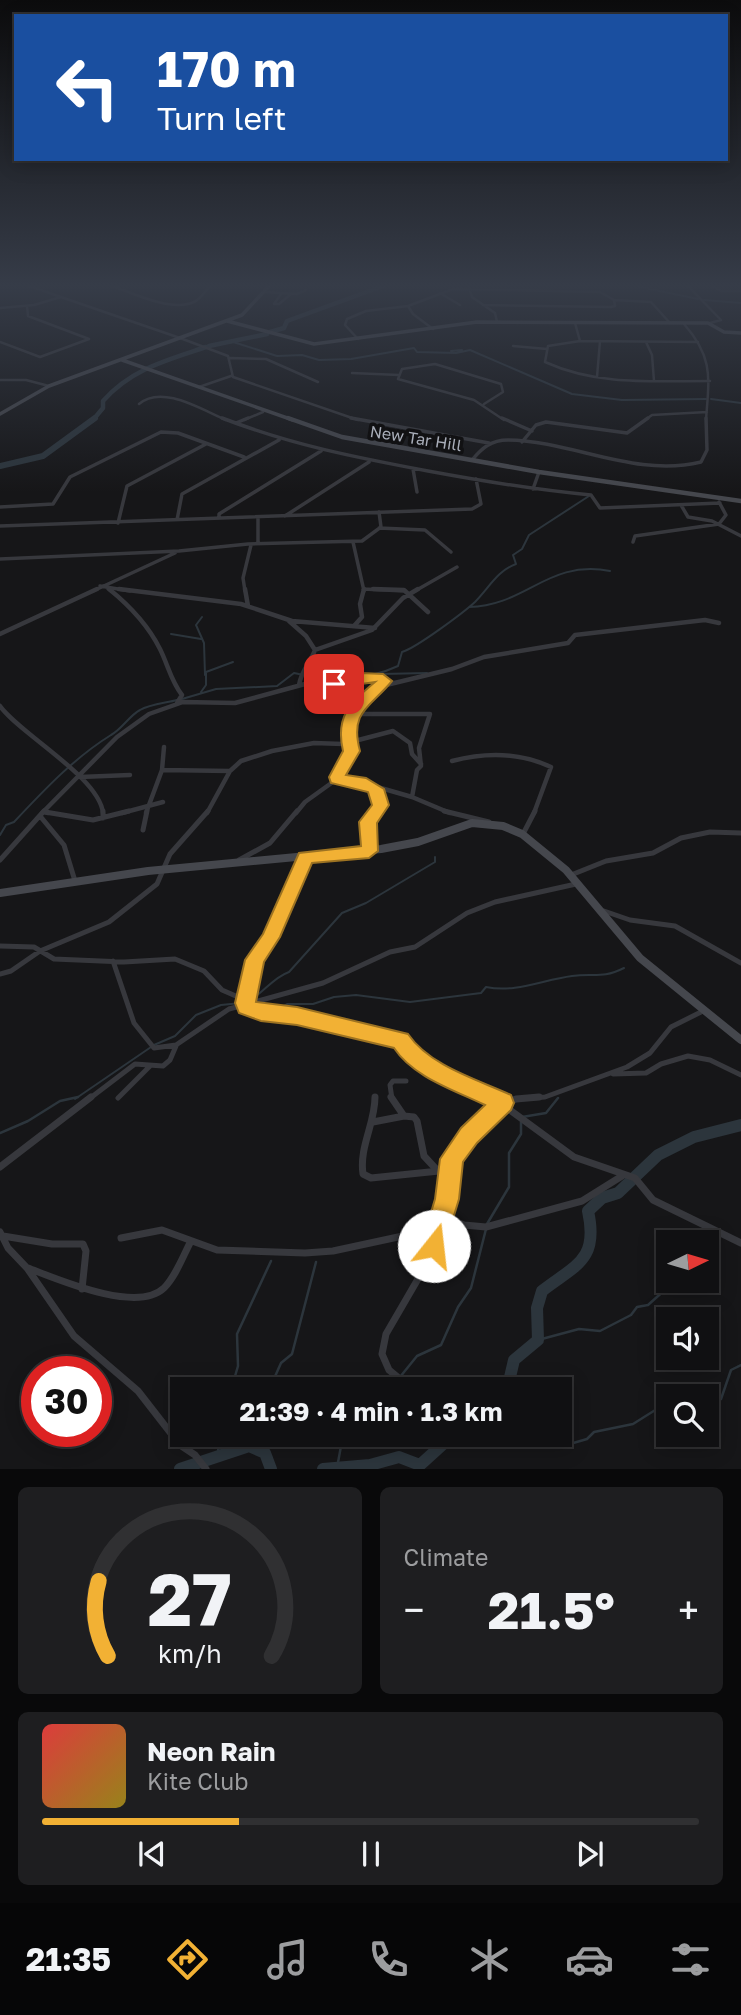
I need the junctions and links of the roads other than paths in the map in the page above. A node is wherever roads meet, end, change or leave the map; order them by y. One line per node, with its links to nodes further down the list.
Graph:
1 (136, 355): 8 (street)
2 (224, 355): 7 (street)
3 (547, 355): 12 (street)
4 (599, 355): 12 (street)
5 (652, 355): 14 (street)
6 (703, 355): 15 (street)
7 (230, 358): 11 (street); 16 (street)
8 (122, 360): 17 (street); 18 (street, New Tar Hill)
9 (352, 373): 10 (street)
10 (400, 375): 20 (street); 20 (street)
11 (231, 376): 18 (street); 28 (street)
12 (597, 377): 14 (street)
13 (0, 380): 17 (street)
14 (654, 381): 15 (street)
15 (710, 381): 22 (street)
16 (318, 382)
17 (49, 386): 23 (street)
18 (199, 387): 21 (street, New Tar Hill)
19 (139, 404): 24 (street)
20 (484, 404): 25 (street)
21 (263, 412): 24 (street); 32 (street, New Tar Hill)
22 (707, 412): 25 (street); 27 (street)
23 (0, 414)
24 (236, 423): 26 (street)
25 (532, 430): 27 (street)
26 (279, 440): 30 (street); 31 (street)
27 (522, 442): 28 (street)
28 (489, 443): 32 (street)
29 (206, 444): 31 (street); 43 (street); 49 (street)
30 (321, 451): 33 (street); 47 (street)
31 (244, 457): 48 (street)
32 (472, 460): 35 (street, New Tar Hill)
33 (370, 461): 34 (street); 45 (street)
34 (413, 469): 36 (street); 38 (street)
35 (539, 472): 37 (street); 39 (street, New Tar Hill)
36 (476, 479): 37 (street); 44 (street)
37 (533, 490): 42 (street)
38 (417, 492)
39 (703, 493): 40 (street, New Tar Hill); 41 (street)
40 (741, 500)
41 (720, 503): 42 (street); 50 (street)
42 (681, 505): 50 (street)
43 (0, 507)
44 (379, 512): 45 (street); 52 (street)
45 (285, 516): 46 (street)
46 (258, 517): 47 (street); 55 (street)
47 (220, 519): 48 (street)
48 (177, 520): 49 (street)
49 (118, 523): 51 (street)
50 (719, 524): 53 (street); 56 (street)
51 (0, 526)
52 (379, 528): 54 (street); 59 (street)
53 (741, 536)
54 (353, 541): 55 (street); 63 (street)
55 (258, 542): 57 (street)
56 (634, 542)
57 (251, 545): 58 (street); 67 (street)
58 (179, 551): 60 (street); 62 (street)
59 (451, 552)
60 (0, 559)
61 (457, 567): 65 (street)
62 (103, 586): 67 (street); 73 (street); 77 (street)
63 (363, 589): 64 (street); 71 (street)
64 (401, 589): 65 (street); 66 (street)
65 (418, 589): 66 (street)
66 (409, 594): 68 (street); 72 (street)
67 (248, 607): 69 (street)
68 (428, 612)
69 (288, 620): 71 (street); 74 (street)
70 (719, 623): 75 (street)
71 (354, 626): 72 (street)
72 (375, 628): 74 (street)
73 (0, 634)
74 (315, 650): 76 (street)
75 (384, 683): 76 (street); 79 (street)
76 (299, 685): 77 (street)
77 (176, 704): 87 (street)
78 (0, 706): 87 (street)
79 (354, 714): 80 (street); 83 (street)
80 (350, 741): 83 (street); 85 (street); 88 (street)
81 (164, 747): 84 (street)
82 (453, 761): 98 (street)
83 (421, 764): 90 (street)
84 (162, 770): 85 (street); 92 (street)
85 (230, 771): 103 (street)
86 (130, 775): 87 (street)
87 (78, 778): 93 (street); 94 (street)
88 (337, 779): 89 (street); 102 (street)
89 (376, 789): 90 (street); 99 (street)
90 (412, 797): 95 (street)
91 (163, 802): 92 (street)
92 (148, 804): 94 (street); 96 (street)
93 (42, 814): 94 (street); 101 (street); 105 (street)
94 (103, 818)
95 (495, 824): 98 (street); 99 (street)
96 (143, 830)
97 (741, 833): 104 (street)
98 (522, 835): 104 (street)
99 (369, 851): 100 (street)
100 (305, 857): 102 (street); 114 (street)
101 (0, 860)
102 (235, 863): 103 (street)
103 (162, 871): 105 (street); 110 (street)
104 (570, 876): 106 (street)
105 (75, 881): 107 (street)
106 (576, 884): 108 (street); 114 (street)
107 (0, 893)
108 (593, 906): 112 (street); 115 (street)
109 (0, 946): 110 (street)
110 (40, 951): 111 (street); 113 (street)
111 (113, 961): 114 (street); 117 (street)
112 (741, 963)
113 (0, 974)
114 (245, 1002): 117 (street); 124 (street)
115 (701, 1012): 116 (street); 119 (street)
116 (741, 1040)
117 (176, 1045): 118 (street)
118 (150, 1066): 123 (street); 128 (street)
119 (610, 1074): 120 (street); 124 (street)
120 (741, 1075)
121 (406, 1081): 125 (street)
122 (375, 1097): 126 (street)
123 (118, 1098)
124 (503, 1103): 127 (street); 130 (street)
125 (404, 1116): 126 (street); 129 (street)
126 (372, 1122): 129 (street)
127 (450, 1164): 129 (street); 131 (street)
128 (0, 1167)
129 (439, 1171)
130 (622, 1176): 131 (street); 135 (street)
131 (442, 1216): 134 (street); 138 (street)
132 (1, 1234): 136 (street); 137 (street)
133 (121, 1238): 134 (street)
134 (191, 1241): 137 (street)
135 (741, 1244)
136 (27, 1268): 137 (street); 139 (street)
137 (82, 1289)
138 (397, 1377)
139 (206, 1469)

